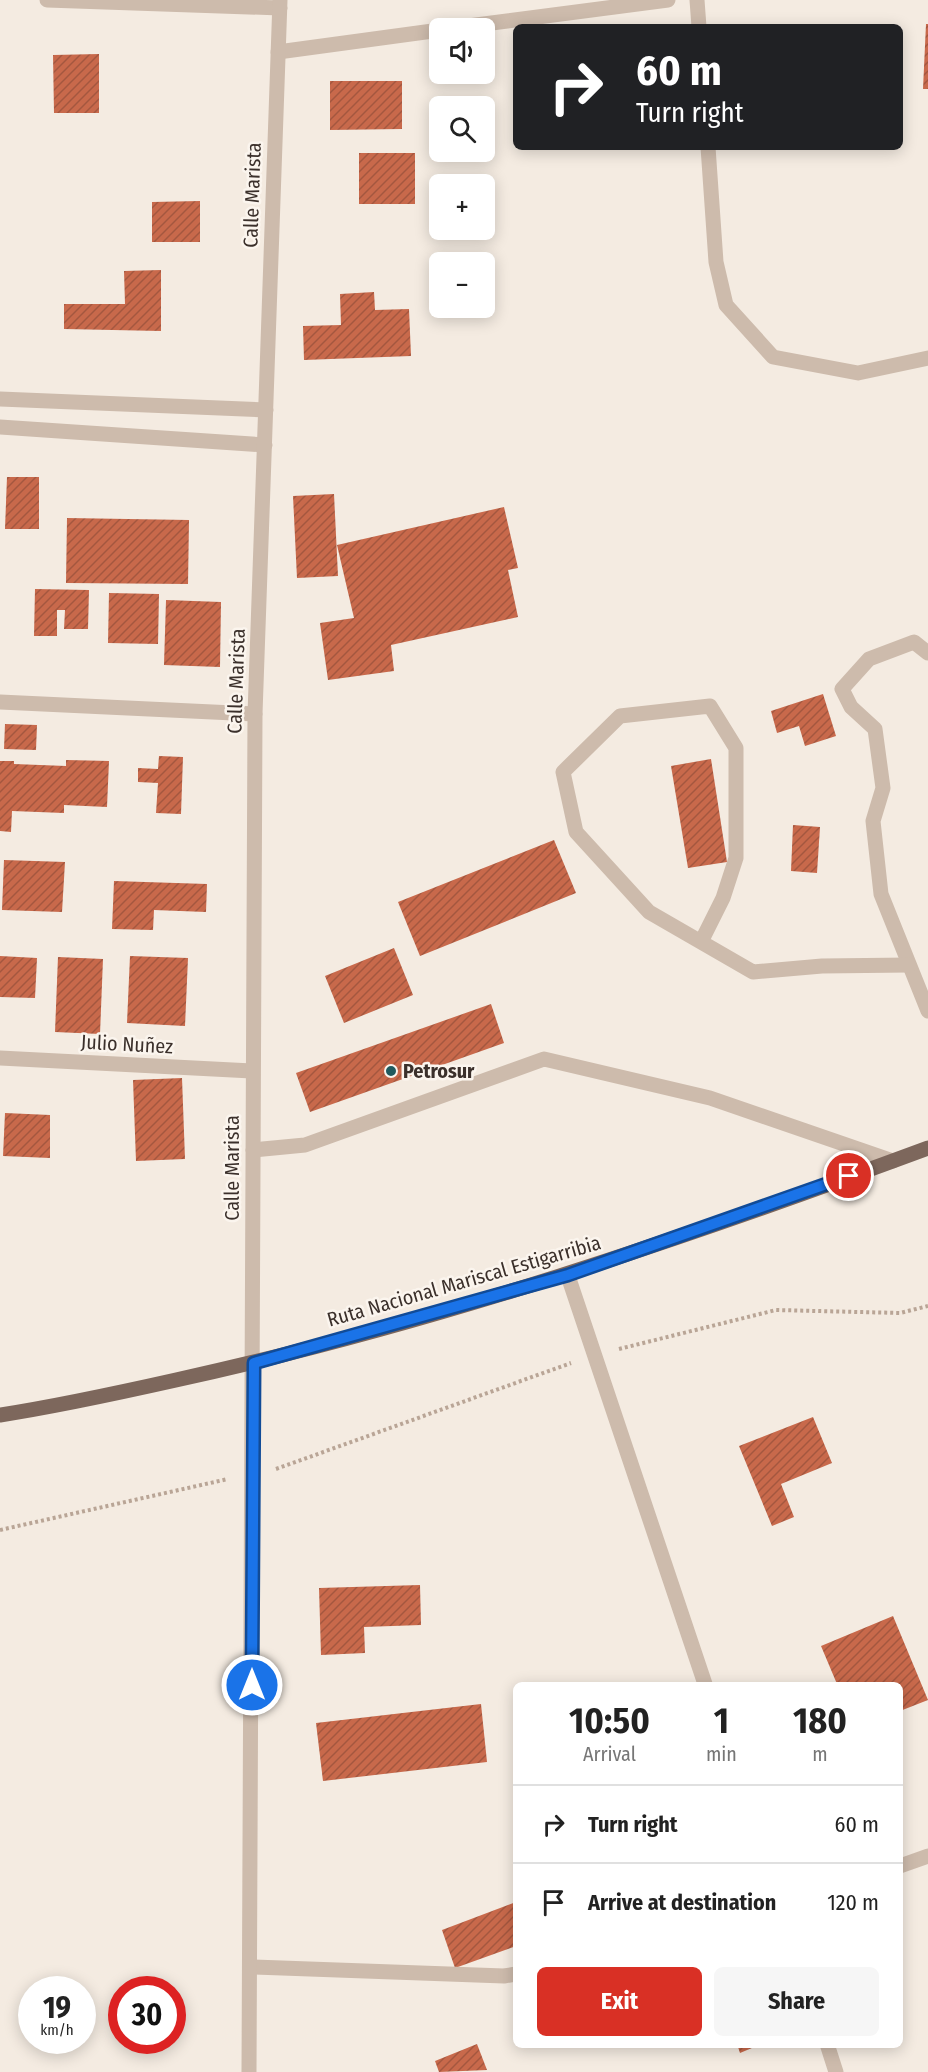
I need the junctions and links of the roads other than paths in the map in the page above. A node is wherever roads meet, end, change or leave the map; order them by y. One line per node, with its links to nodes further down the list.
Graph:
1 (47, 0): 4 (street)
2 (668, 0): 5 (street)
3 (697, 0): 6 (street)
4 (280, 4): 8 (street, Calle Marista)
5 (495, 23)
6 (699, 24)
7 (429, 31): 8 (street)
8 (278, 52): 12 (street, Calle Marista)
9 (708, 150): 10 (street)
10 (928, 358)
11 (0, 399): 12 (street)
12 (266, 410): 14 (street, Calle Marista)
13 (0, 427): 14 (street)
14 (265, 445): 17 (street, Calle Marista)
15 (928, 653): 19 (street)
16 (0, 702): 17 (street)
17 (255, 714): 22 (street, Calle Marista)
18 (701, 942): 18 (street); 19 (street)
19 (909, 965): 20 (street)
20 (928, 1011)
21 (0, 1058): 22 (street, Julio Nuñez)
22 (252, 1071): 24 (street, Calle Marista)
23 (928, 1148): 25 (main road, Ruta Nacional Mariscal Estigarribia)
24 (253, 1150): 25 (street); 27 (street, Calle Marista)
25 (893, 1161): 26 (main road, Ruta Nacional Mariscal Estigarribia)
26 (568, 1275): 27 (main road, Ruta Nacional Mariscal Estigarribia); 29 (street)
27 (254, 1363): 28 (main road, Ruta Nacional Mariscal Estigarribia); 32 (street, Calle Marista)
28 (0, 1415)
29 (704, 1682)
30 (928, 1856): 31 (street)
31 (903, 1865)
32 (251, 1967): 33 (street); 35 (street, Calle Marista)
33 (513, 1974)
34 (828, 2048): 36 (street)
35 (249, 2072)
36 (836, 2072)

